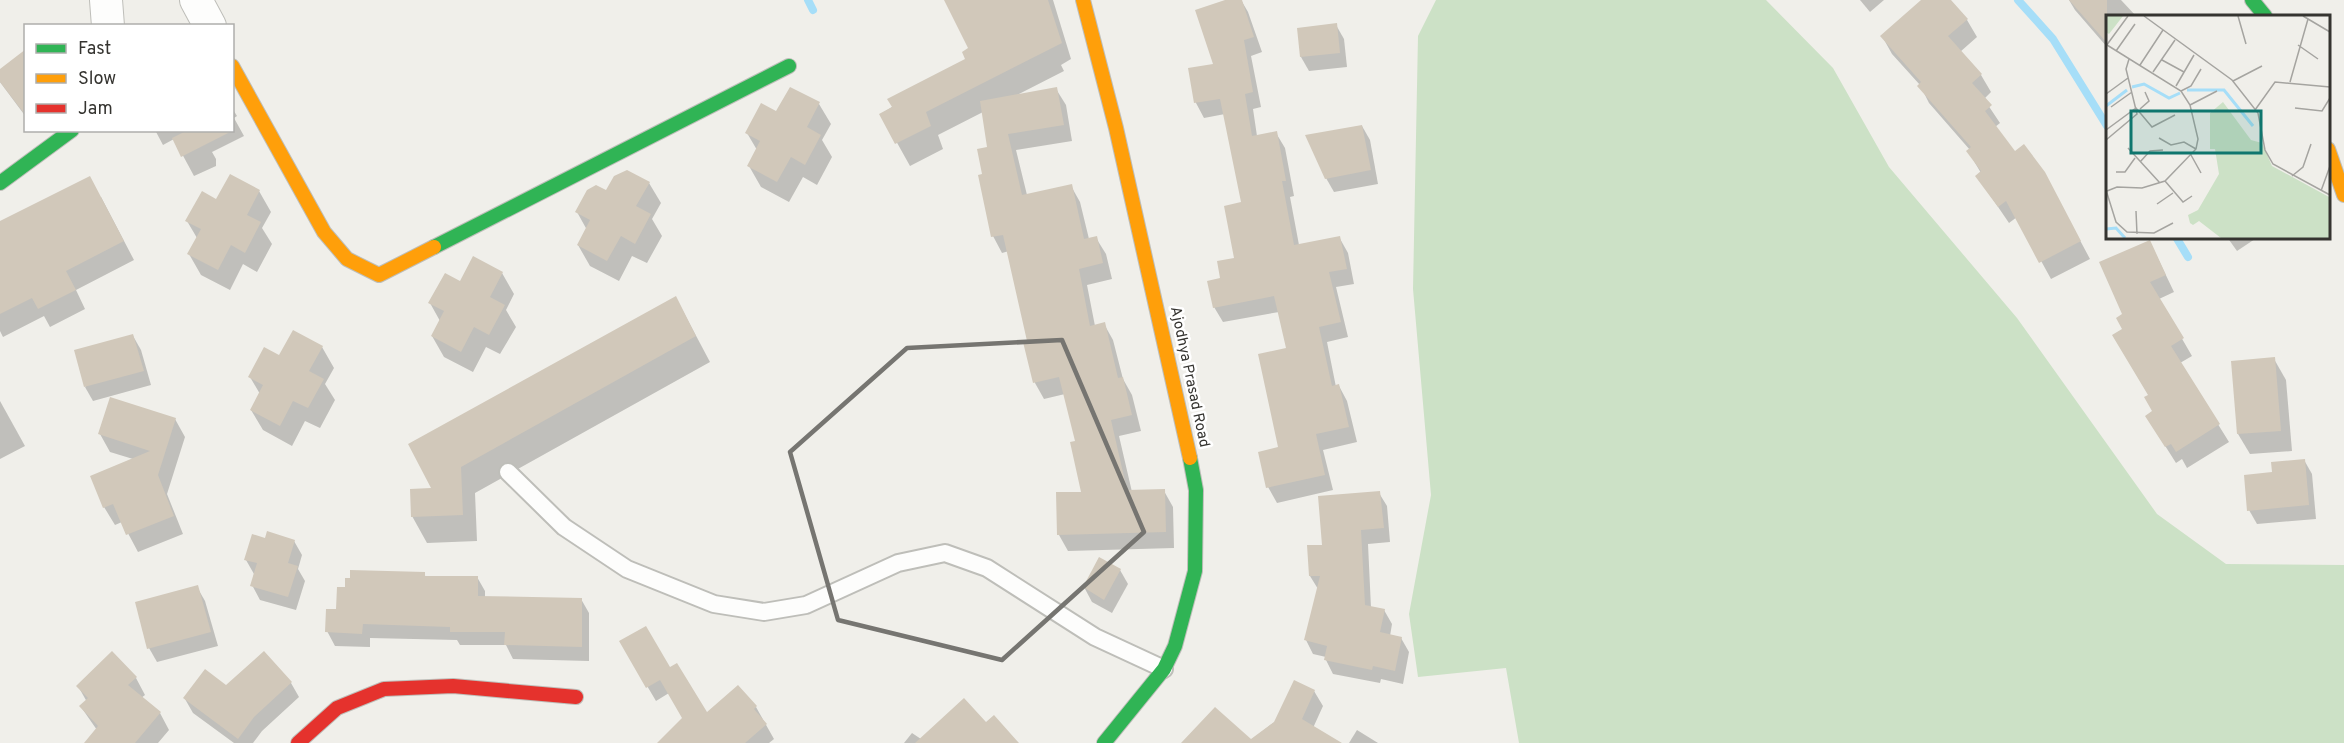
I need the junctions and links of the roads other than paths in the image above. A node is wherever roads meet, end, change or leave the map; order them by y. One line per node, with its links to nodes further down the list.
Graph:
1 (106, 0): 6 (street)
2 (196, 0): 7 (street)
3 (1083, 0): 15 (street, Ajodhya Prasad Road)
4 (2252, 0): 5 (street)
5 (2264, 15)
6 (108, 24)
7 (209, 24)
8 (789, 66): 9 (street)
9 (234, 70)
10 (69, 132): 12 (street)
11 (2329, 152): 13 (street)
12 (0, 183)
13 (2344, 195)
14 (508, 472): 15 (lane)
15 (1164, 669): 18 (street, Ajodhya Prasad Road)
16 (576, 697): 17 (street)
17 (298, 743)
18 (1104, 743)

